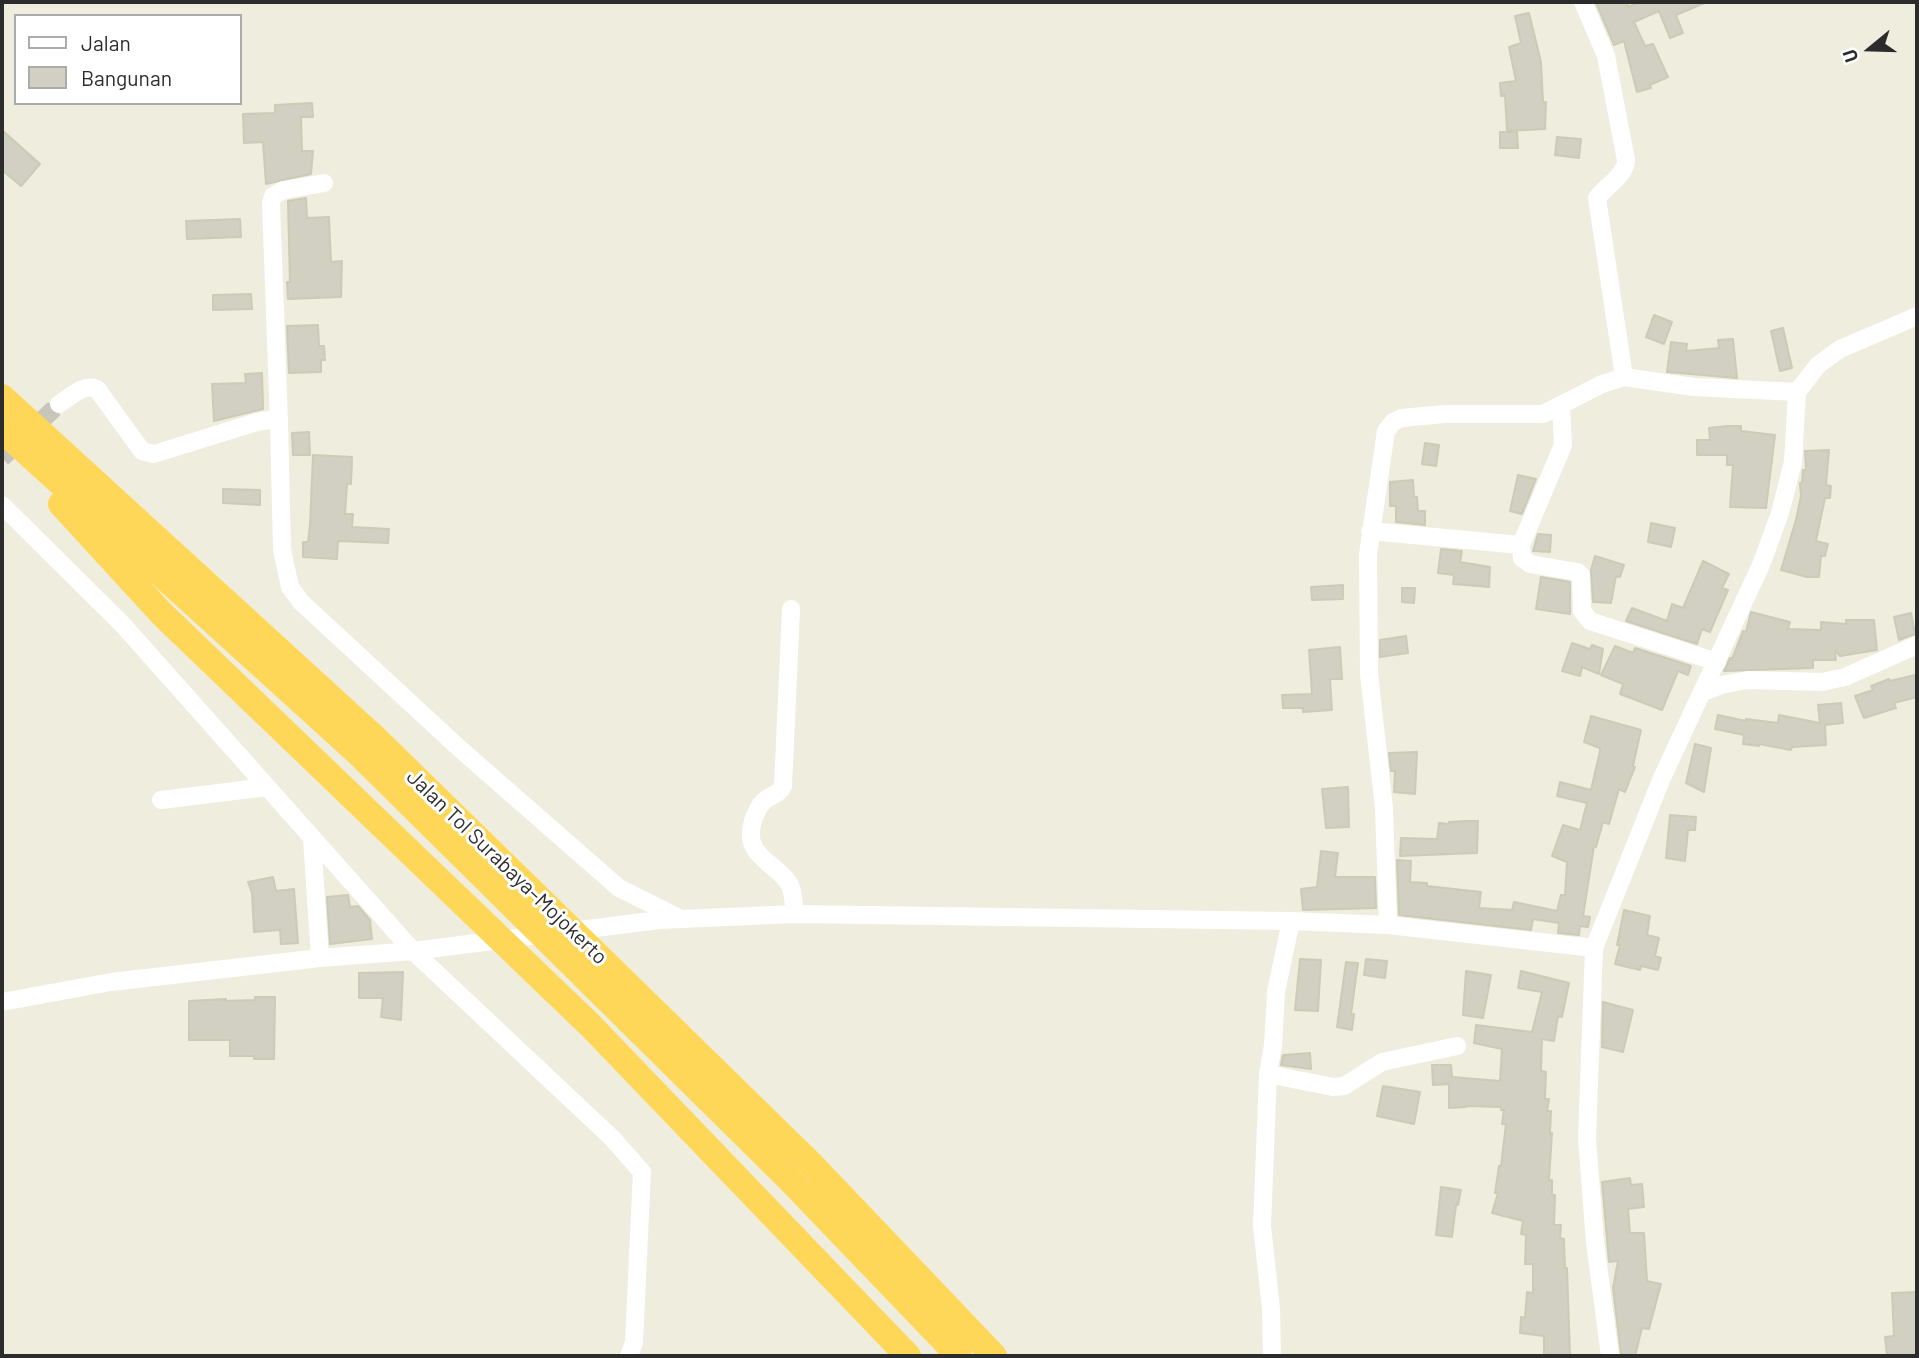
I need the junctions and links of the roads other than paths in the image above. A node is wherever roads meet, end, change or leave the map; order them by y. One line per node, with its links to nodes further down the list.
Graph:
1 (1583, 2): 4 (street)
2 (324, 183): 9 (street)
3 (1917, 316): 5 (street)
4 (1624, 377): 5 (street); 8 (street)
5 (1797, 392): 17 (street)
6 (2, 397): 35 (highway, Jalan Tol Surabaya–Mojokerto)
7 (59, 404): 9 (street)
8 (1561, 407): 13 (street); 14 (street)
9 (279, 422): 23 (street)
10 (2, 430): 34 (highway, Jalan Tol Surabaya–Mojokerto)
11 (2, 440): 33 (highway)
12 (2, 505): 19 (street)
13 (1370, 531): 14 (street); 25 (street)
14 (1521, 545): 17 (street)
15 (792, 609): 22 (street)
16 (1917, 645): 18 (street)
17 (1717, 662): 18 (street)
18 (1703, 692): 26 (street)
19 (267, 788): 20 (street); 21 (street)
20 (161, 800)
21 (312, 839): 27 (street); 28 (street)
22 (795, 914): 23 (street); 24 (street)
23 (680, 919): 27 (street)
24 (1290, 922): 25 (street); 31 (street)
25 (1388, 925): 26 (street)
26 (1594, 948): 37 (street)
27 (413, 951): 28 (street); 32 (street)
28 (320, 958): 29 (street)
29 (2, 1002)
30 (1457, 1046): 31 (street)
31 (1268, 1074): 36 (street)
32 (629, 1356)
33 (908, 1356)
34 (959, 1356)
35 (993, 1356)
36 (1272, 1356)
37 (1610, 1356)

